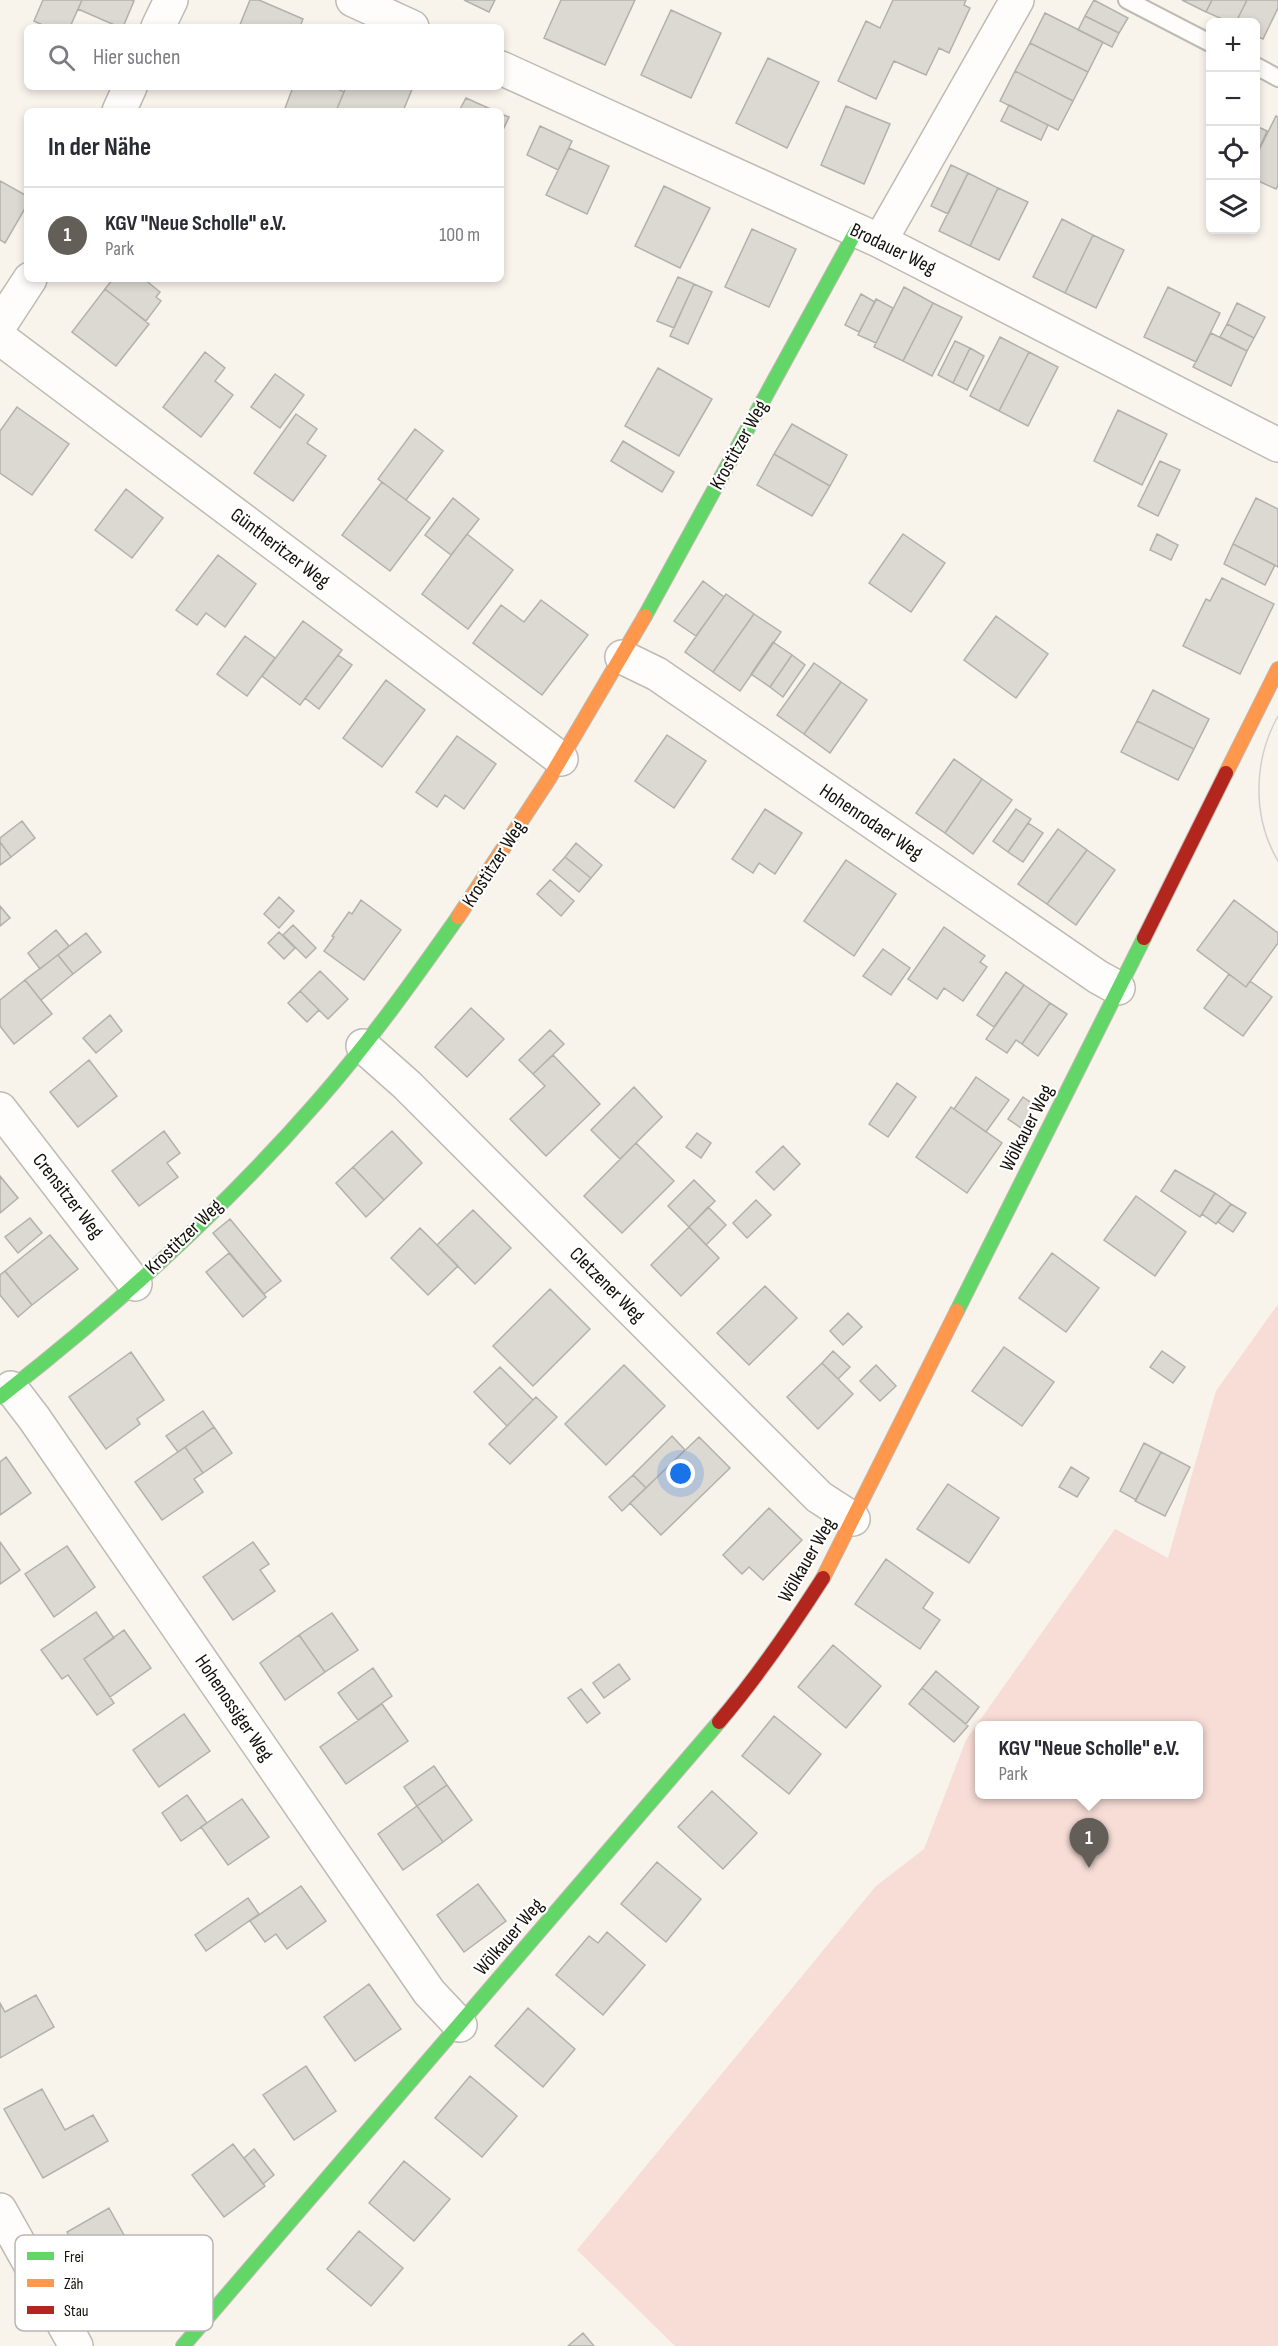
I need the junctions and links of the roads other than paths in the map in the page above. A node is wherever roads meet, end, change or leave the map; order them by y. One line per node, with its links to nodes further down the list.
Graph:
1 (171, 0): 5 (street)
2 (353, 0): 6 (street)
3 (1017, 0): 13 (street, Krostitzer Weg)
4 (1127, 0): 7 (lane)
5 (159, 24)
6 (405, 24)
7 (1206, 41)
8 (1260, 68): 10 (lane)
9 (504, 69): 13 (street, Brodauer Weg)
10 (1278, 78)
11 (129, 90): 12 (street)
12 (120, 108)
13 (868, 236): 17 (street, Brodauer Weg); 18 (street, Krostitzer Weg)
14 (28, 282): 15 (street)
15 (0, 325)
16 (0, 338): 20 (street, Güntheritzer Weg)
17 (1278, 445)
18 (622, 657): 20 (street, Krostitzer Weg); 21 (street, Hohenrodaer Weg)
19 (1278, 669): 21 (street, Wölkauer Weg)
20 (561, 759): 22 (street, Krostitzer Weg)
21 (1118, 988): 26 (street, Wölkauer Weg)
22 (363, 1046): 24 (street, Krostitzer Weg); 26 (street, Cletzener Weg)
23 (0, 1109): 24 (street, Crensitzer Weg)
24 (135, 1284): 25 (street, Krostitzer Weg)
25 (6, 1392): 27 (street, Hohenossiger Weg)
26 (853, 1520): 27 (street, Wölkauer Weg)
27 (460, 2025): 30 (street, Wölkauer Weg)
28 (0, 2210): 29 (street)
29 (15, 2237)
30 (213, 2311)
31 (68, 2331): 33 (street)
32 (196, 2331): 34 (street, Wölkauer Weg)
33 (76, 2346)
34 (183, 2346)

